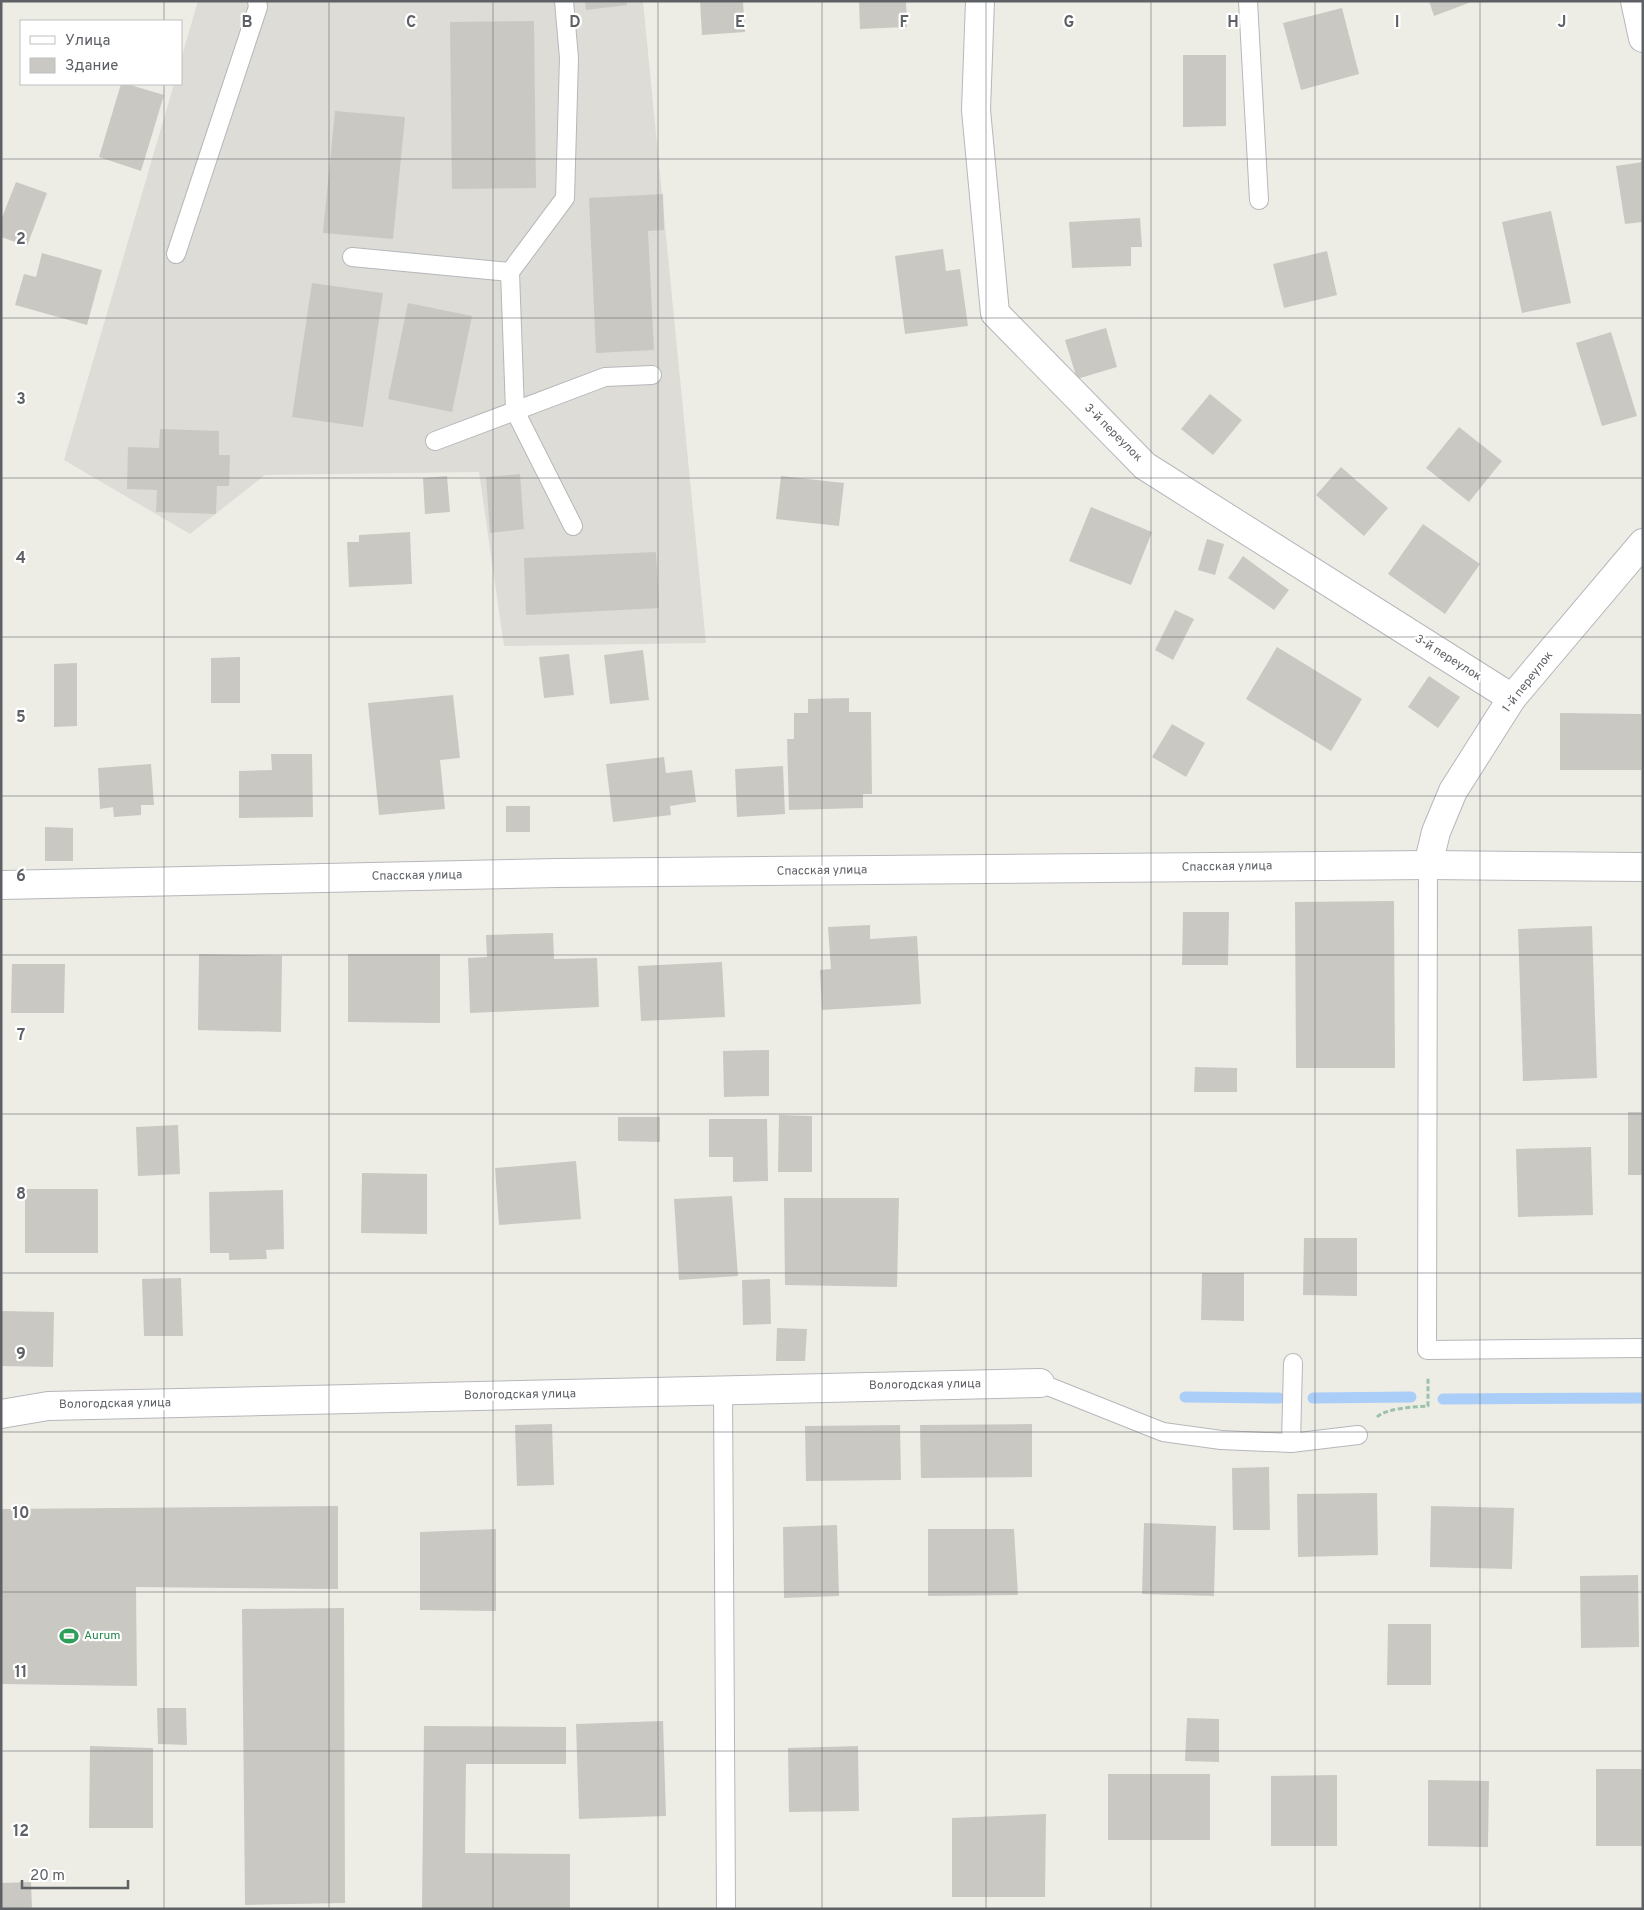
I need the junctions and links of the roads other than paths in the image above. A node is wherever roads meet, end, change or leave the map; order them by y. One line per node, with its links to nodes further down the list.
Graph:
1 (257, 1): 8 (lane)
2 (564, 1): 10 (lane)
3 (980, 1): 16 (street, 3-й переулок)
4 (1248, 1): 7 (lane)
5 (1635, 1): 6 (street)
6 (1643, 38)
7 (1259, 200)
8 (176, 254)
9 (352, 257): 10 (lane)
10 (510, 272): 12 (lane)
11 (652, 375): 12 (lane)
12 (515, 412): 13 (lane); 14 (lane)
13 (434, 441)
14 (573, 526)
15 (1643, 543): 16 (street, 1-й переулок)
16 (1512, 698): 17 (street, 1-й переулок)
17 (1428, 865): 18 (street, Спасская улица); 19 (street, Спасская улица); 20 (lane)
18 (1643, 867)
19 (1, 885)
20 (1643, 1348)
21 (1293, 1363): 26 (lane)
22 (1040, 1383): 23 (street, Вологодская улица); 26 (lane)
23 (723, 1390): 24 (street, Вологодская улица); 27 (lane)
24 (1, 1414)
25 (1358, 1435): 26 (lane)
26 (1291, 1443)
27 (726, 1909)

